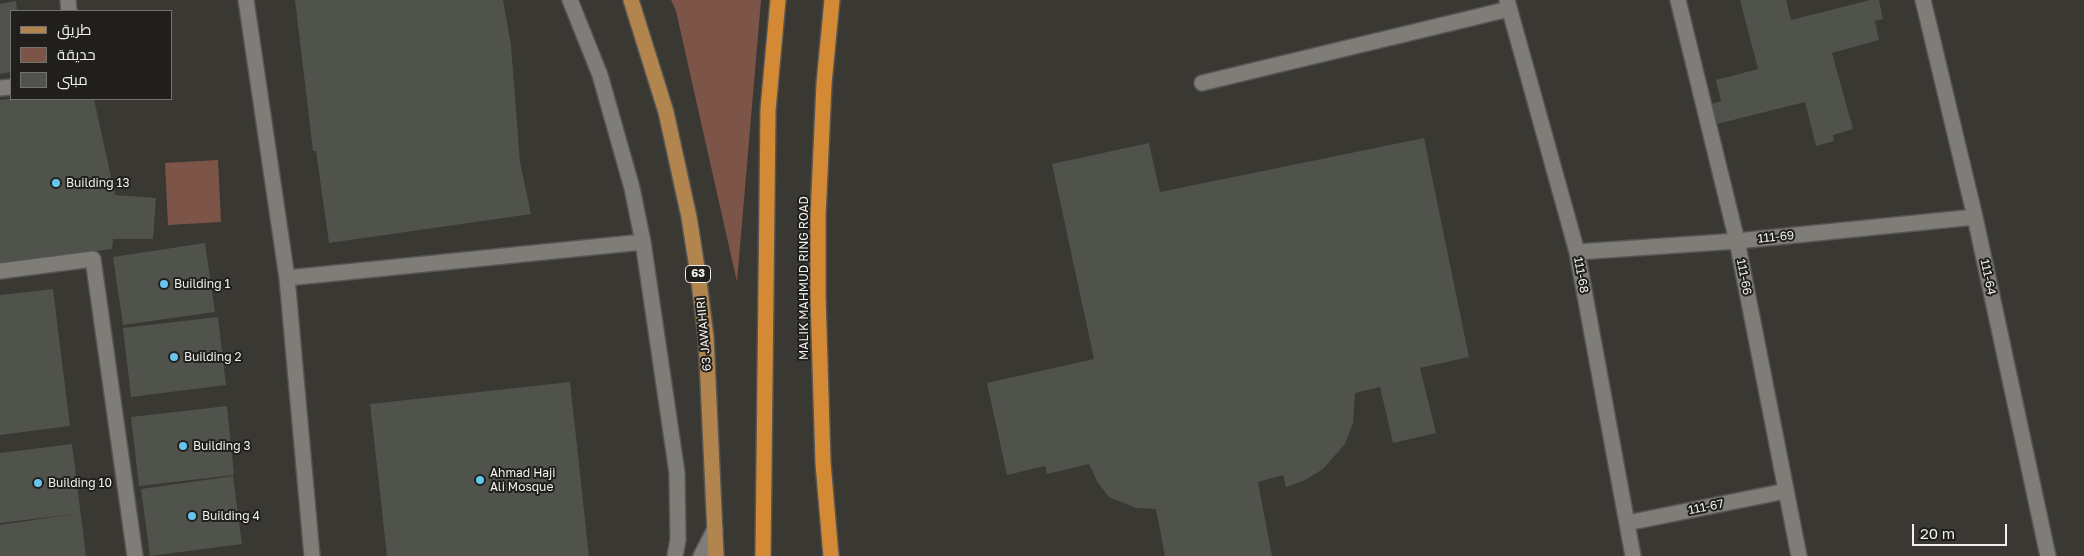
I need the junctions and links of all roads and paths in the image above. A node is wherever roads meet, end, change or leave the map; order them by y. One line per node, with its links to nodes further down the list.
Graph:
1 (246, 0): 15 (street)
2 (570, 0): 12 (street)
3 (631, 0): 18 (main road, 63 JAWAHIRI / 63)
4 (778, 0): 24 (highway)
5 (1678, 0): 11 (street, 111-66)
6 (1924, 0): 10 (street, 111-64)
7 (833, 1): 25 (highway, MALIK MAHMUD RING ROAD)
8 (1508, 5): 9 (street); 13 (street, 111-68)
9 (1202, 83)
10 (1975, 217): 11 (street, 111-69); 28 (street, 111-64)
11 (1737, 241): 13 (street, 111-69); 16 (street, 111-66)
12 (643, 242): 15 (street); 21 (street)
13 (1577, 252): 17 (street, 111-68)
14 (0, 271): 19 (street)
15 (287, 278): 20 (street)
16 (1786, 491): 17 (street, 111-67); 27 (street, 111-66)
17 (1627, 523): 26 (street, 111-68)
18 (715, 529): 22 (street); 23 (main road, 63 JAWAHIRI / 63)
19 (135, 556)
20 (312, 556)
21 (675, 556)
22 (701, 556)
23 (716, 556)
24 (763, 556)
25 (831, 556)
26 (1633, 556)
27 (1799, 556)
28 (2048, 556)

